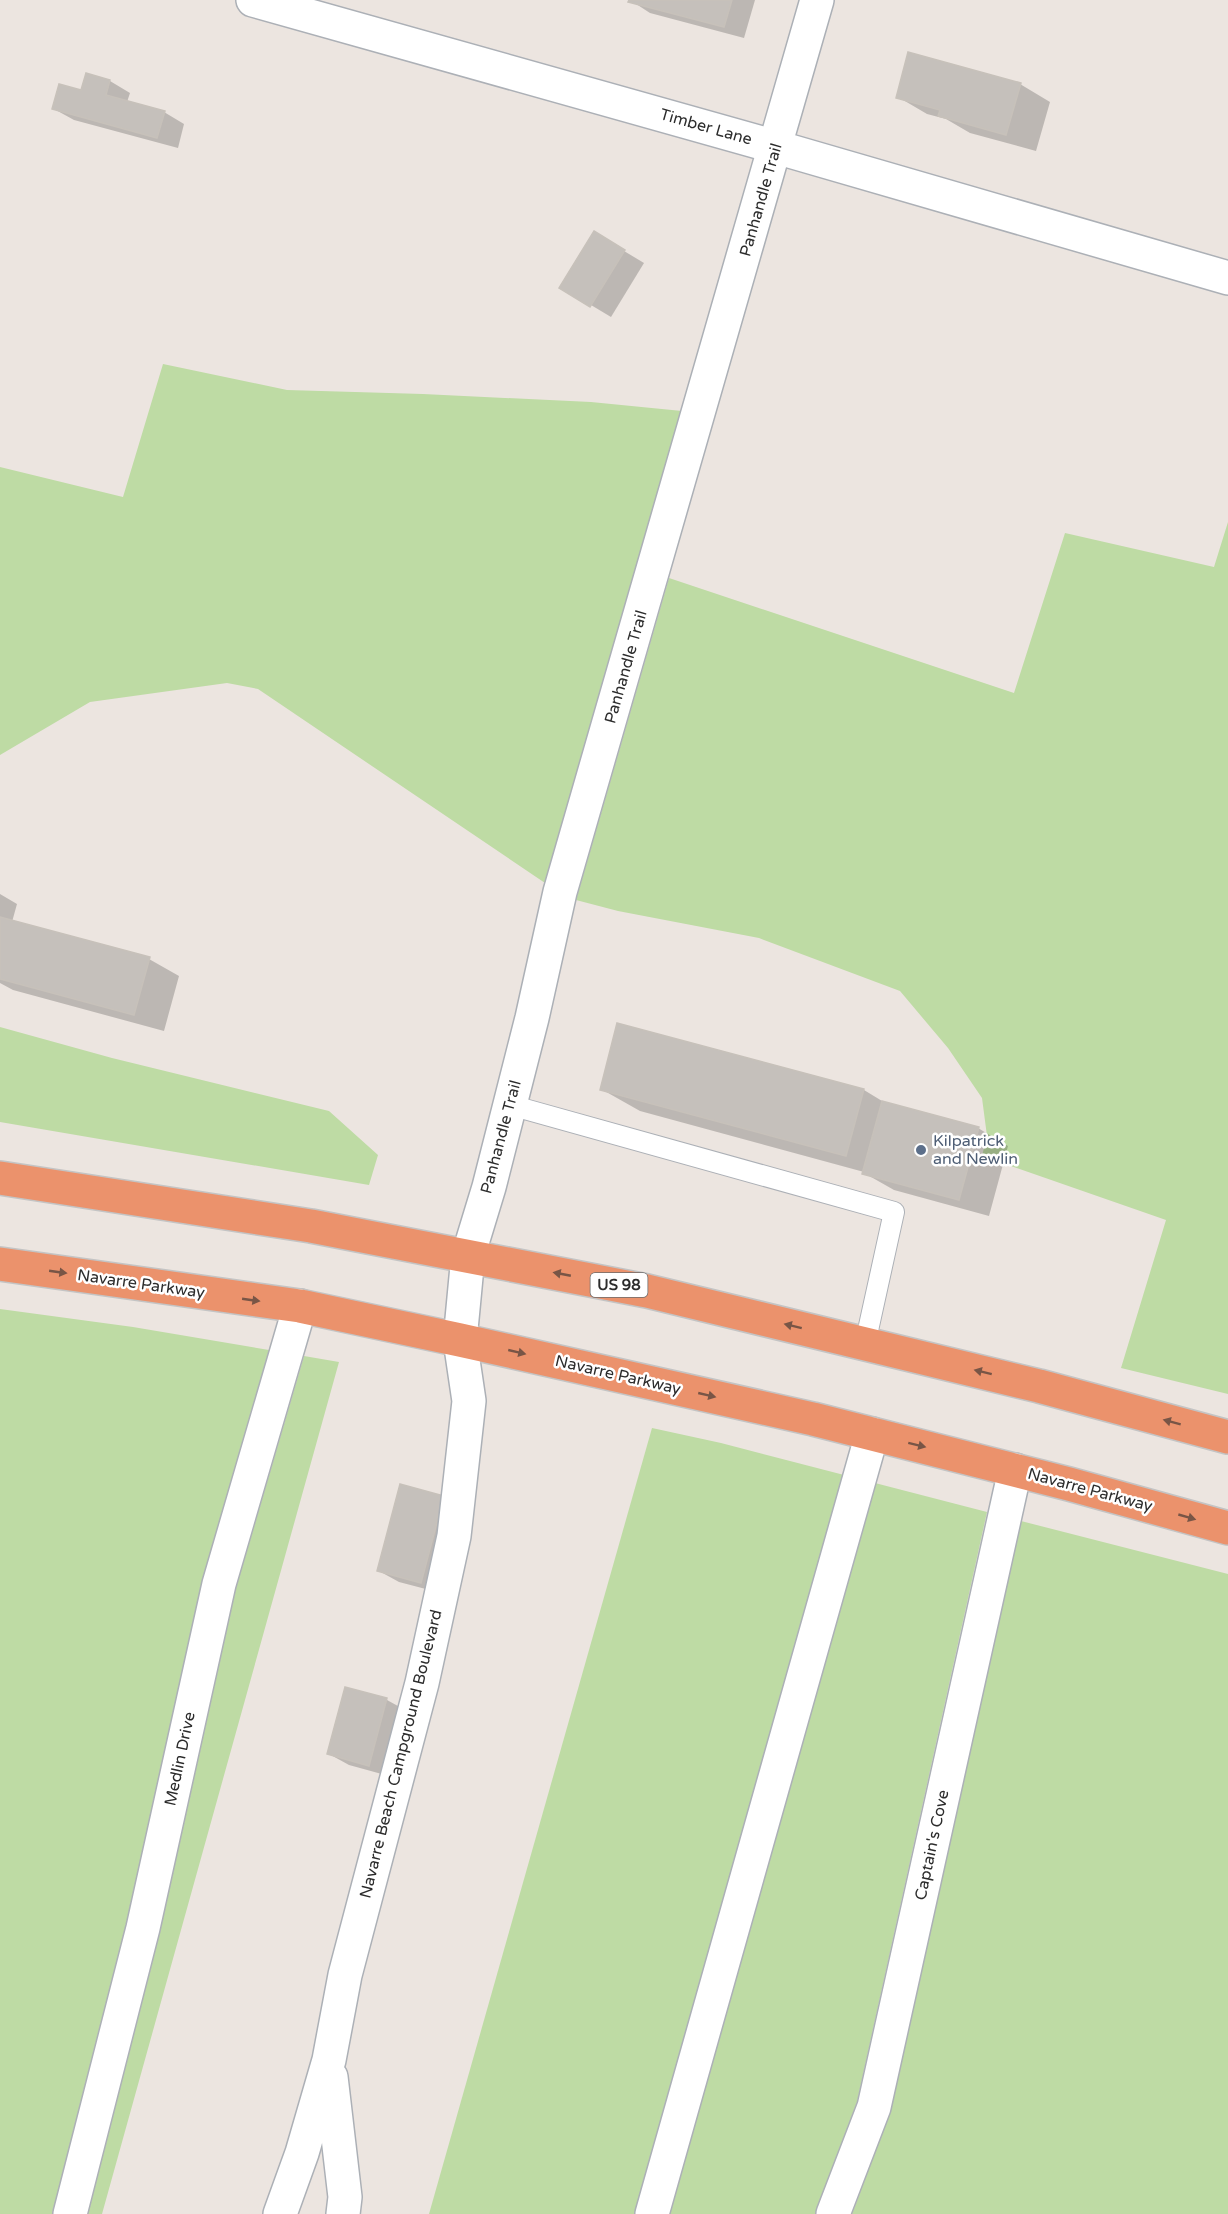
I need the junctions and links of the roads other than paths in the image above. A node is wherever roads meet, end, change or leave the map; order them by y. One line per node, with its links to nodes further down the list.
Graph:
1 (253, 0): 3 (street, Timber Lane)
2 (817, 0): 3 (street, Panhandle Trail)
3 (776, 147): 4 (street, Timber Lane); 5 (street, Panhandle Trail)
4 (1228, 278)
5 (510, 1105): 9 (street, Panhandle Trail); 13 (lane)
6 (0, 1178): 8 (highway, US 98)
7 (0, 1201): 8 (highway)
8 (162, 1203): 9 (highway, US 98)
9 (468, 1256): 12 (street, Panhandle Trail); 13 (highway, US 98, one-way to 9)
10 (0, 1264): 11 (highway, Navarre Parkway, one-way to 11)
11 (300, 1306): 12 (highway, Navarre Parkway); 19 (street, Medlin Drive)
12 (460, 1340): 14 (highway, Navarre Parkway, one-way to 14); 18 (street, Navarre Beach Campground Boulevard)
13 (865, 1344): 15 (highway, US 98, one-way to 13)
14 (872, 1434): 16 (highway, Navarre Parkway, one-way to 16); 22 (street)
15 (1228, 1437)
16 (1015, 1470): 17 (highway, Navarre Parkway, one-way to 17); 23 (street, Captain's Cove)
17 (1228, 1528)
18 (329, 2060): 20 (street); 21 (street)
19 (70, 2214)
20 (280, 2214)
21 (344, 2214)
22 (652, 2214)
23 (833, 2214)

